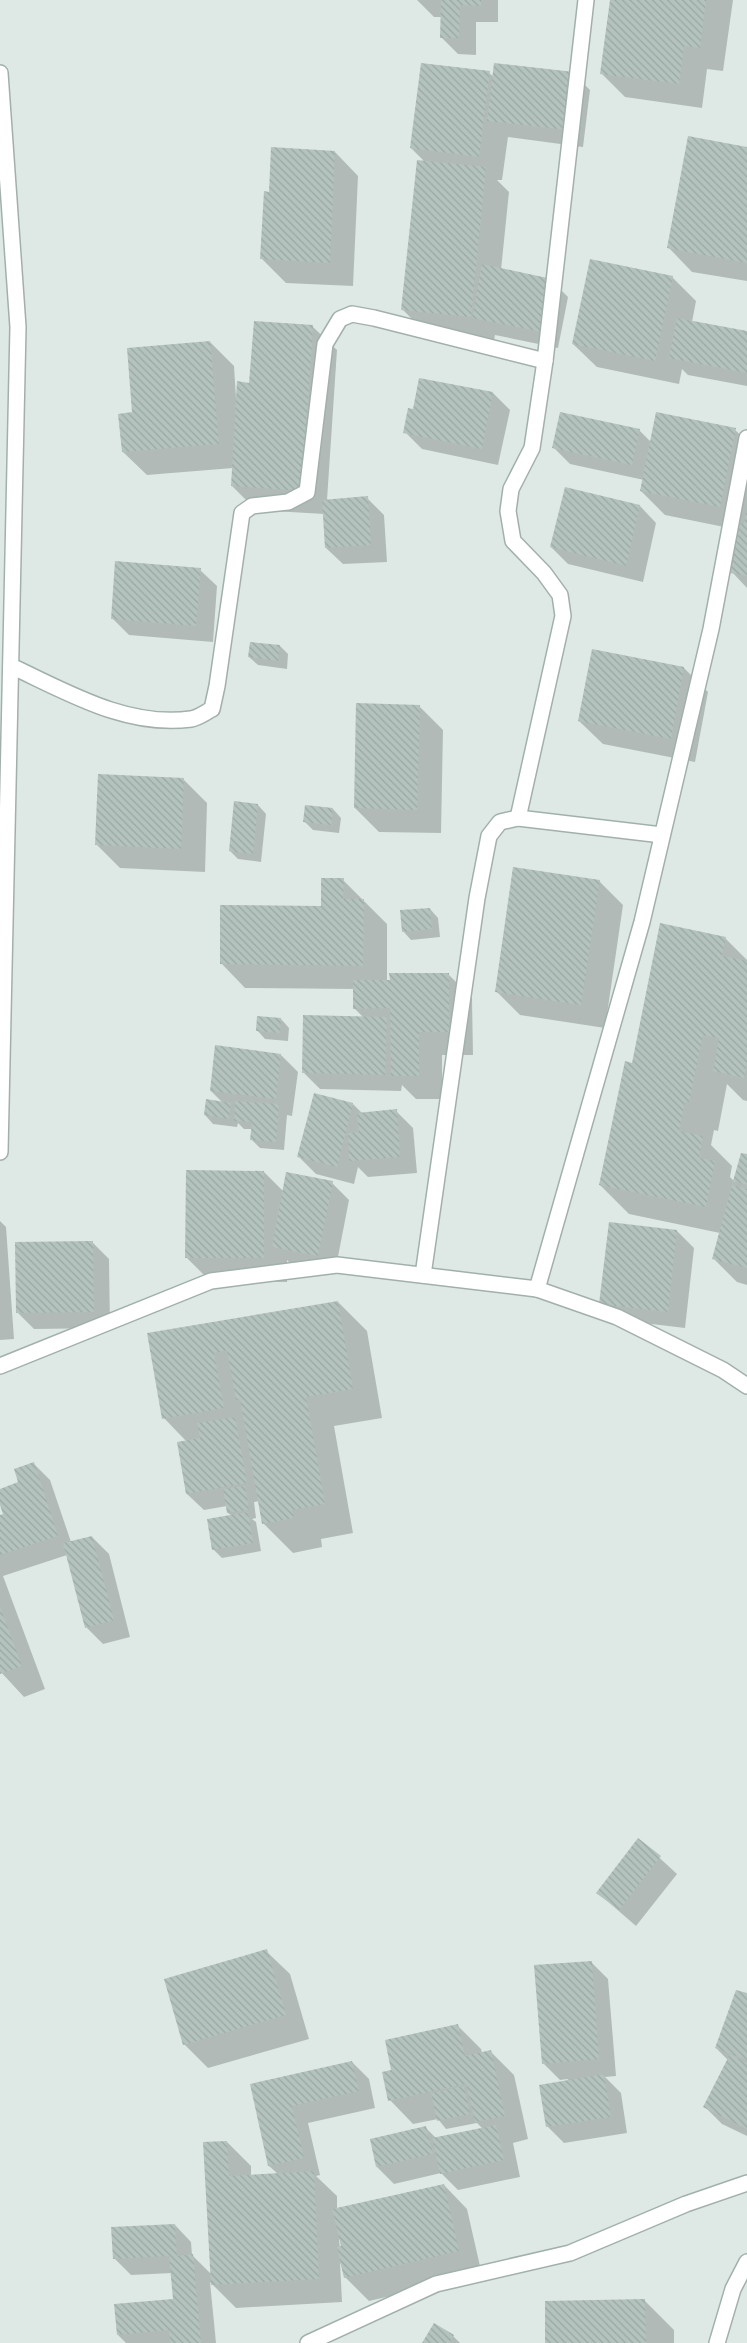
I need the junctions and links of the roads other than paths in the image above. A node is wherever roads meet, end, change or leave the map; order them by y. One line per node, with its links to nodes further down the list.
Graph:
1 (586, 0): 3 (street)
2 (0, 73): 5 (street)
3 (545, 360): 5 (street); 6 (street)
4 (747, 438): 7 (street)
5 (11, 666): 8 (street)
6 (518, 818): 7 (street); 9 (street)
7 (662, 835): 10 (street)
8 (0, 1152)
9 (423, 1275): 10 (street); 11 (street)
10 (536, 1289): 12 (street)
11 (0, 1366)
12 (747, 1386)
13 (747, 2183): 15 (street)
14 (747, 2262): 16 (street)
15 (308, 2343)
16 (717, 2343)

